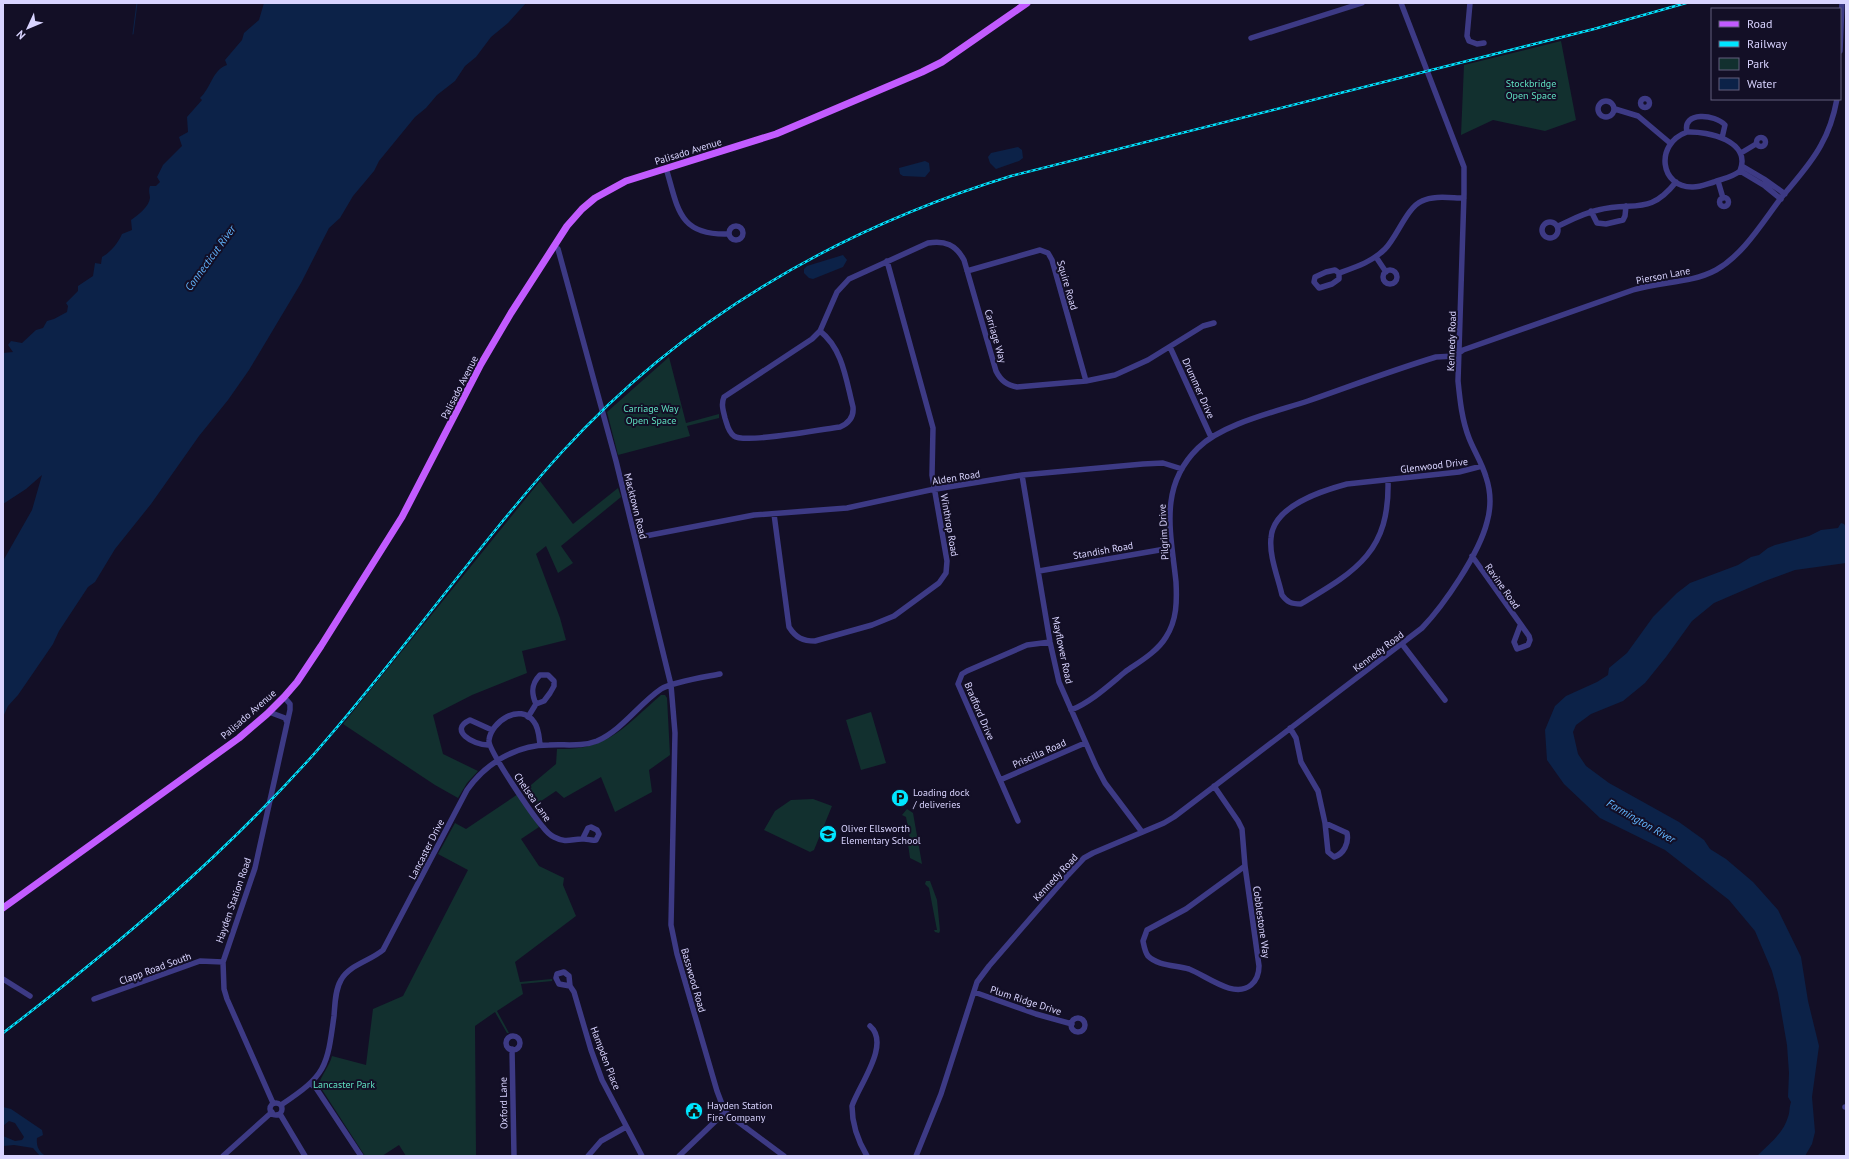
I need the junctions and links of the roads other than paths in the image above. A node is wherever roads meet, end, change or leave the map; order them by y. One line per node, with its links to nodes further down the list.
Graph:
1 (1027, 3): 18 (main road, Palisado Avenue)
2 (1362, 3): 7 (street)
3 (1401, 3): 23 (street, Kennedy Road)
4 (1470, 3): 8 (street)
5 (1842, 3): 6 (street)
6 (1841, 27)
7 (1250, 38)
8 (1484, 43)
9 (1837, 100): 22 (street, Pierson Lane)
10 (1643, 107): 12 (street)
11 (1615, 109): 12 (street)
12 (1637, 115): 15 (street)
13 (1687, 132): 14 (street); 14 (street); 15 (street)
14 (1722, 138): 17 (street)
15 (1670, 143): 21 (street)
16 (1756, 144): 17 (street)
17 (1741, 153): 19 (street)
18 (666, 168): 29 (street); 30 (main road, Palisado Avenue)
19 (1741, 169): 20 (street); 22 (street); 25 (street)
20 (1718, 181): 21 (street); 24 (street)
21 (1676, 182): 26 (street)
22 (1785, 194): 25 (street, Pierson Lane)
23 (1464, 198): 31 (street); 39 (street, Kennedy Road)
24 (1723, 198)
25 (1780, 199): 39 (street, Pierson Lane)
26 (1626, 206): 27 (street); 27 (street)
27 (1591, 211): 28 (street)
28 (1558, 226)
29 (729, 234)
30 (554, 246): 48 (street, Macktown Road); 57 (main road, Palisado Avenue)
31 (1376, 257): 34 (street); 35 (street)
32 (887, 261): 33 (street, Carriage Way); 37 (street, Carriage Way); 46 (street, Winthrop Road)
33 (967, 271): 40 (street, Carriage Way); 40 (street, Squire Road)
34 (1386, 272)
35 (1339, 273)
36 (1214, 323): 38 (street, Carriage Way)
37 (820, 331): 37 (street, Carriage Way)
38 (1170, 347): 40 (street, Carriage Way); 41 (street, Drummer Drive)
39 (1459, 354): 41 (street, Pilgrim Drive); 42 (street, Kennedy Road)
40 (1086, 381)
41 (1212, 437): 43 (street, Pilgrim Drive)
42 (1482, 466): 45 (street, Glenwood Drive); 50 (street, Kennedy Road)
43 (1182, 469): 44 (street, Alden Road); 49 (street, Pilgrim Drive)
44 (1022, 475): 46 (street, Alden Road); 51 (street, Mayflower Road)
45 (1388, 480): 45 (street, Glenwood Drive)
46 (935, 490): 47 (street, Alden Road); 47 (street, Winthrop Road)
47 (774, 514): 48 (street, Alden Road)
48 (635, 538): 56 (street, Macktown Road)
49 (1171, 548): 51 (street, Standish Road); 60 (street, Pilgrim Drive)
50 (1472, 556): 52 (street, Ravine Road); 54 (street, Kennedy Road)
51 (1039, 571): 53 (street, Mayflower Road)
52 (1520, 626)
53 (1050, 642): 60 (street, Mayflower Road); 71 (street, Bradford Drive)
54 (1402, 644): 58 (street); 64 (street, Kennedy Road)
55 (720, 674): 56 (street, Lancaster Drive)
56 (670, 686): 68 (street, Lancaster Drive); 70 (street, Macktown Road)
57 (284, 697): 61 (main road, Palisado Avenue); 63 (street, Hayden Station Road)
58 (1445, 700)
59 (536, 704): 59 (street); 62 (street)
60 (1071, 710): 66 (street, Mayflower Road)
61 (269, 712): 63 (street); 78 (main road, Palisado Avenue)
62 (528, 717): 65 (street); 68 (street)
63 (288, 722): 79 (street, Hayden Station Road)
64 (1290, 728): 72 (street, Kennedy Road); 74 (street)
65 (492, 730): 67 (street); 67 (street)
66 (1085, 743): 71 (street, Priscilla Road); 75 (street, Mayflower Road)
67 (488, 744): 69 (street, Chelsea Lane)
68 (540, 745): 69 (street, Lancaster Drive)
69 (498, 760): 76 (street, Chelsea Lane); 88 (street, Lancaster Drive)
70 (674, 776): 92 (street, Basswood Road)
71 (1000, 780): 73 (street, Bradford Drive)
72 (1214, 786): 75 (street, Kennedy Road); 77 (street, Cobblestone Way)
73 (1018, 821)
74 (1325, 823): 74 (street)
75 (1142, 832): 82 (street, Kennedy Road)
76 (583, 838)
77 (1245, 866): 77 (street, Cobblestone Way)
78 (3, 908)
79 (223, 962): 84 (street, Clapp Road South); 89 (street, Hayden Station Road)
80 (3, 979): 83 (street)
81 (570, 986): 94 (street, Hampden Place)
82 (974, 992): 85 (street, Plum Ridge Drive); 104 (street, Kennedy Road)
83 (30, 996)
84 (94, 999)
85 (1072, 1024)
86 (870, 1026): 103 (street)
87 (512, 1049): 98 (street, Oxford Lane)
88 (312, 1084): 90 (street, Lancaster Drive); 97 (street)
89 (273, 1104): 90 (street); 91 (street)
90 (281, 1105): 93 (street)
91 (272, 1112): 93 (street); 95 (street)
92 (725, 1112): 101 (street); 102 (street)
93 (280, 1114): 96 (street)
94 (626, 1127): 99 (street); 100 (street, Hampden Place)
95 (223, 1156)
96 (306, 1156)
97 (361, 1156)
98 (514, 1156)
99 (588, 1156)
100 (642, 1156)
101 (679, 1156)
102 (784, 1156)
103 (867, 1156)
104 (916, 1156)

